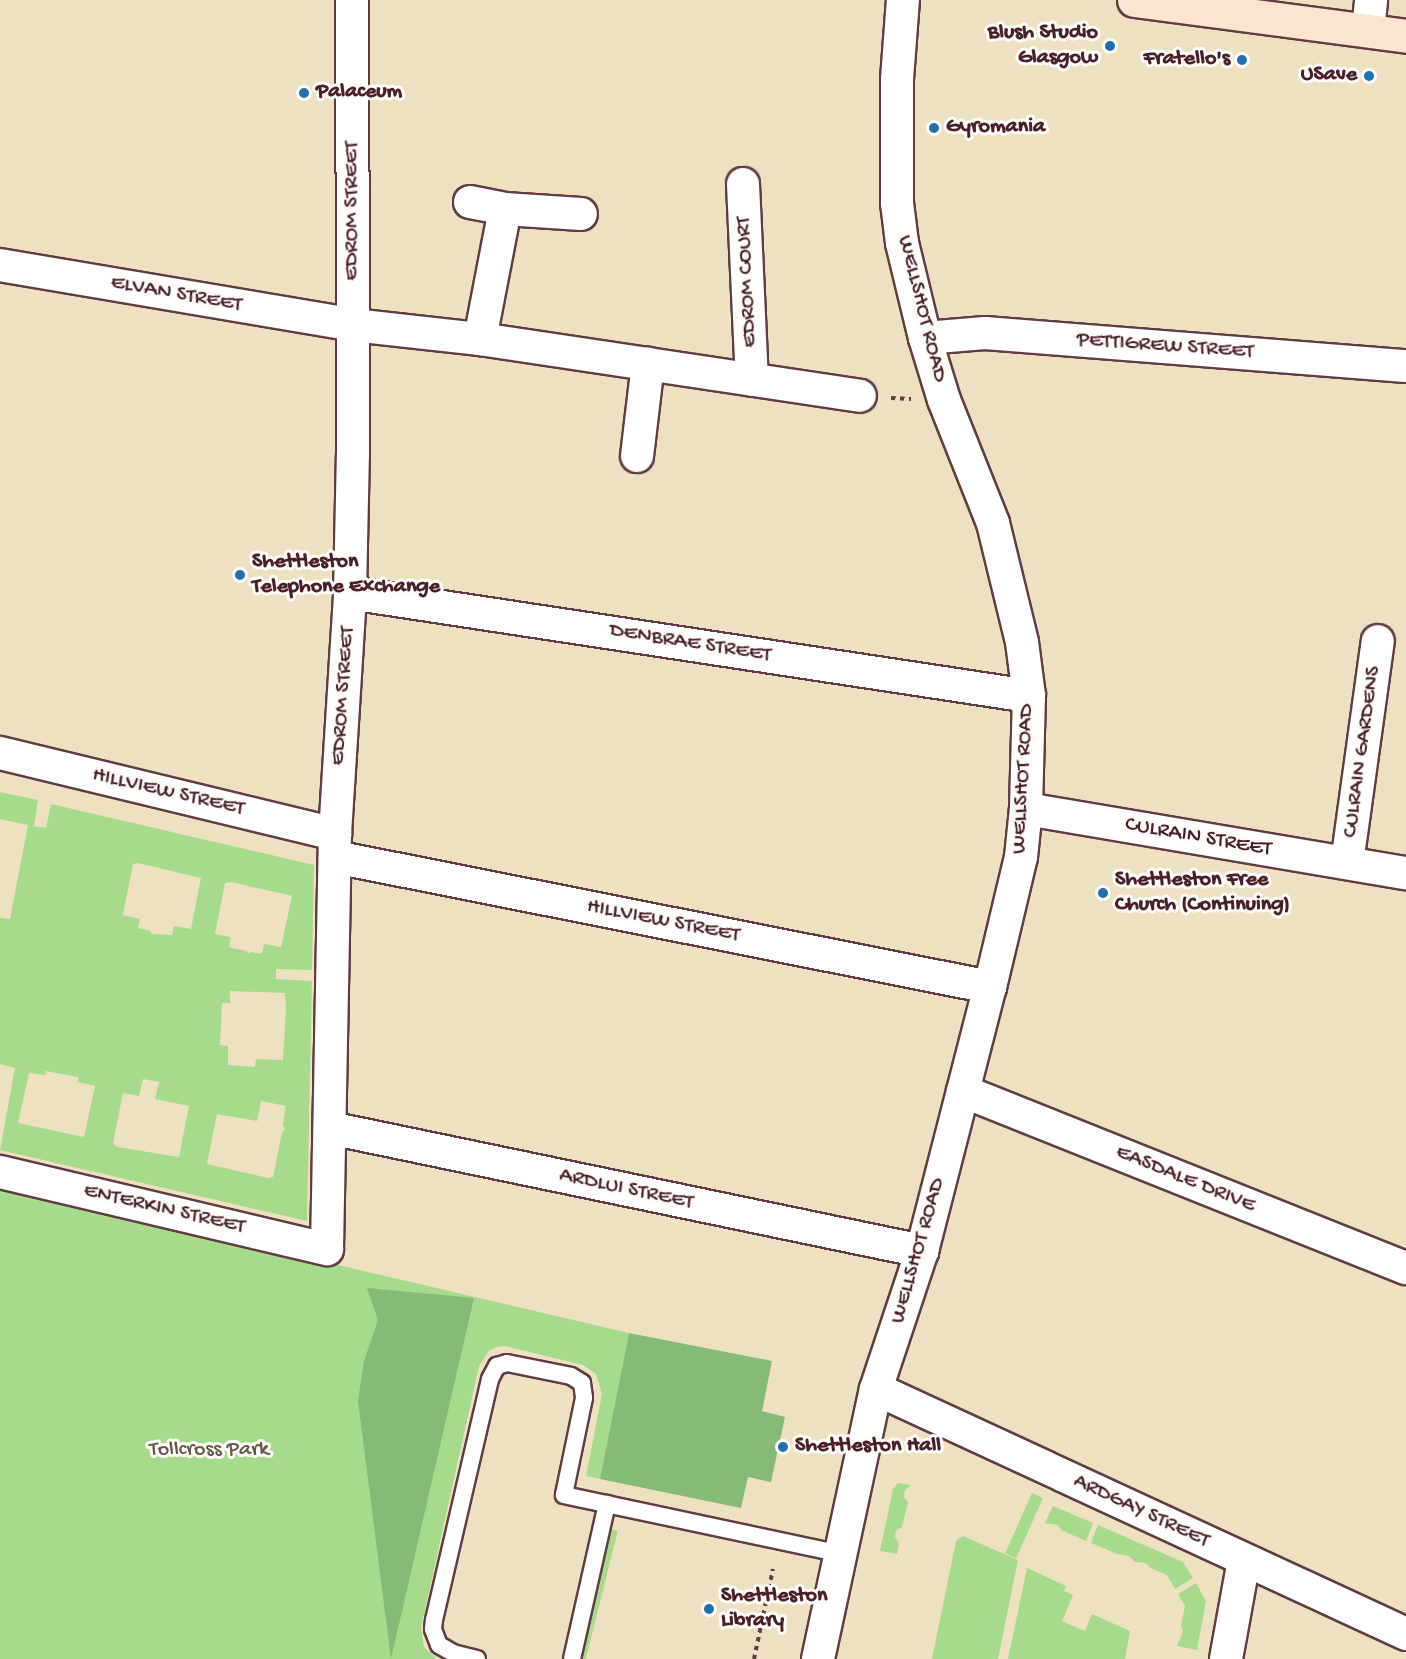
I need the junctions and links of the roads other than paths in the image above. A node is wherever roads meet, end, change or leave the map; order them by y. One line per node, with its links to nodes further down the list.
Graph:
1 (352, 0): 11 (street, EDROM STREET)
2 (903, 0): 12 (street, WELLSHOT ROAD)
3 (1134, 0): 4 (street)
4 (1369, 15): 5 (street)
5 (1406, 36)
6 (743, 184): 16 (street, EDROM COURT)
7 (470, 202): 8 (street)
8 (505, 209): 9 (street); 13 (street)
9 (581, 214)
10 (1, 272): 11 (street, ELVAN STREET)
11 (353, 325): 13 (street, EDROM COURT); 19 (street, EDROM STREET)
12 (925, 338): 15 (street, PETTIGREW STREET); 21 (street, WELLSHOT ROAD)
13 (480, 339): 14 (street, EDROM COURT)
14 (648, 364): 16 (street, EDROM COURT); 18 (street)
15 (1406, 366)
16 (752, 380): 17 (street, EDROM COURT)
17 (860, 396)
18 (637, 456)
19 (350, 592): 21 (street, DENBRAE STREET); 24 (street, EDROM STREET)
20 (1378, 641): 25 (street, CULRAIN GARDENS)
21 (1029, 696): 23 (street, WELLSHOT ROAD)
22 (0, 753): 24 (street, HILLVIEW STREET)
23 (1026, 809): 25 (street, CULRAIN STREET); 27 (street, WELLSHOT ROAD)
24 (335, 845): 27 (street, HILLVIEW STREET); 29 (street, EDROM STREET)
25 (1347, 863): 26 (street, CULRAIN STREET)
26 (1406, 873)
27 (990, 987): 28 (street, WELLSHOT ROAD)
28 (963, 1091): 32 (street, WELLSHOT ROAD); 33 (street, EASDALE DRIVE)
29 (330, 1128): 31 (street, EDROM STREET); 32 (street, ARDLUI STREET)
30 (0, 1172): 31 (street, ENTERKIN STREET)
31 (327, 1249)
32 (922, 1251): 34 (street, WELLSHOT ROAD)
33 (1406, 1268)
34 (876, 1389): 36 (street, WELLSHOT ROAD); 37 (street, ARDGAY STREET)
35 (607, 1504): 36 (lane); 39 (lane); 40 (lane)
36 (841, 1554): 41 (street, WELLSHOT ROAD)
37 (1244, 1560): 38 (street, ARDGAY STREET); 42 (street)
38 (1406, 1634)
39 (477, 1659)
40 (572, 1659)
41 (818, 1659)
42 (1226, 1659)

